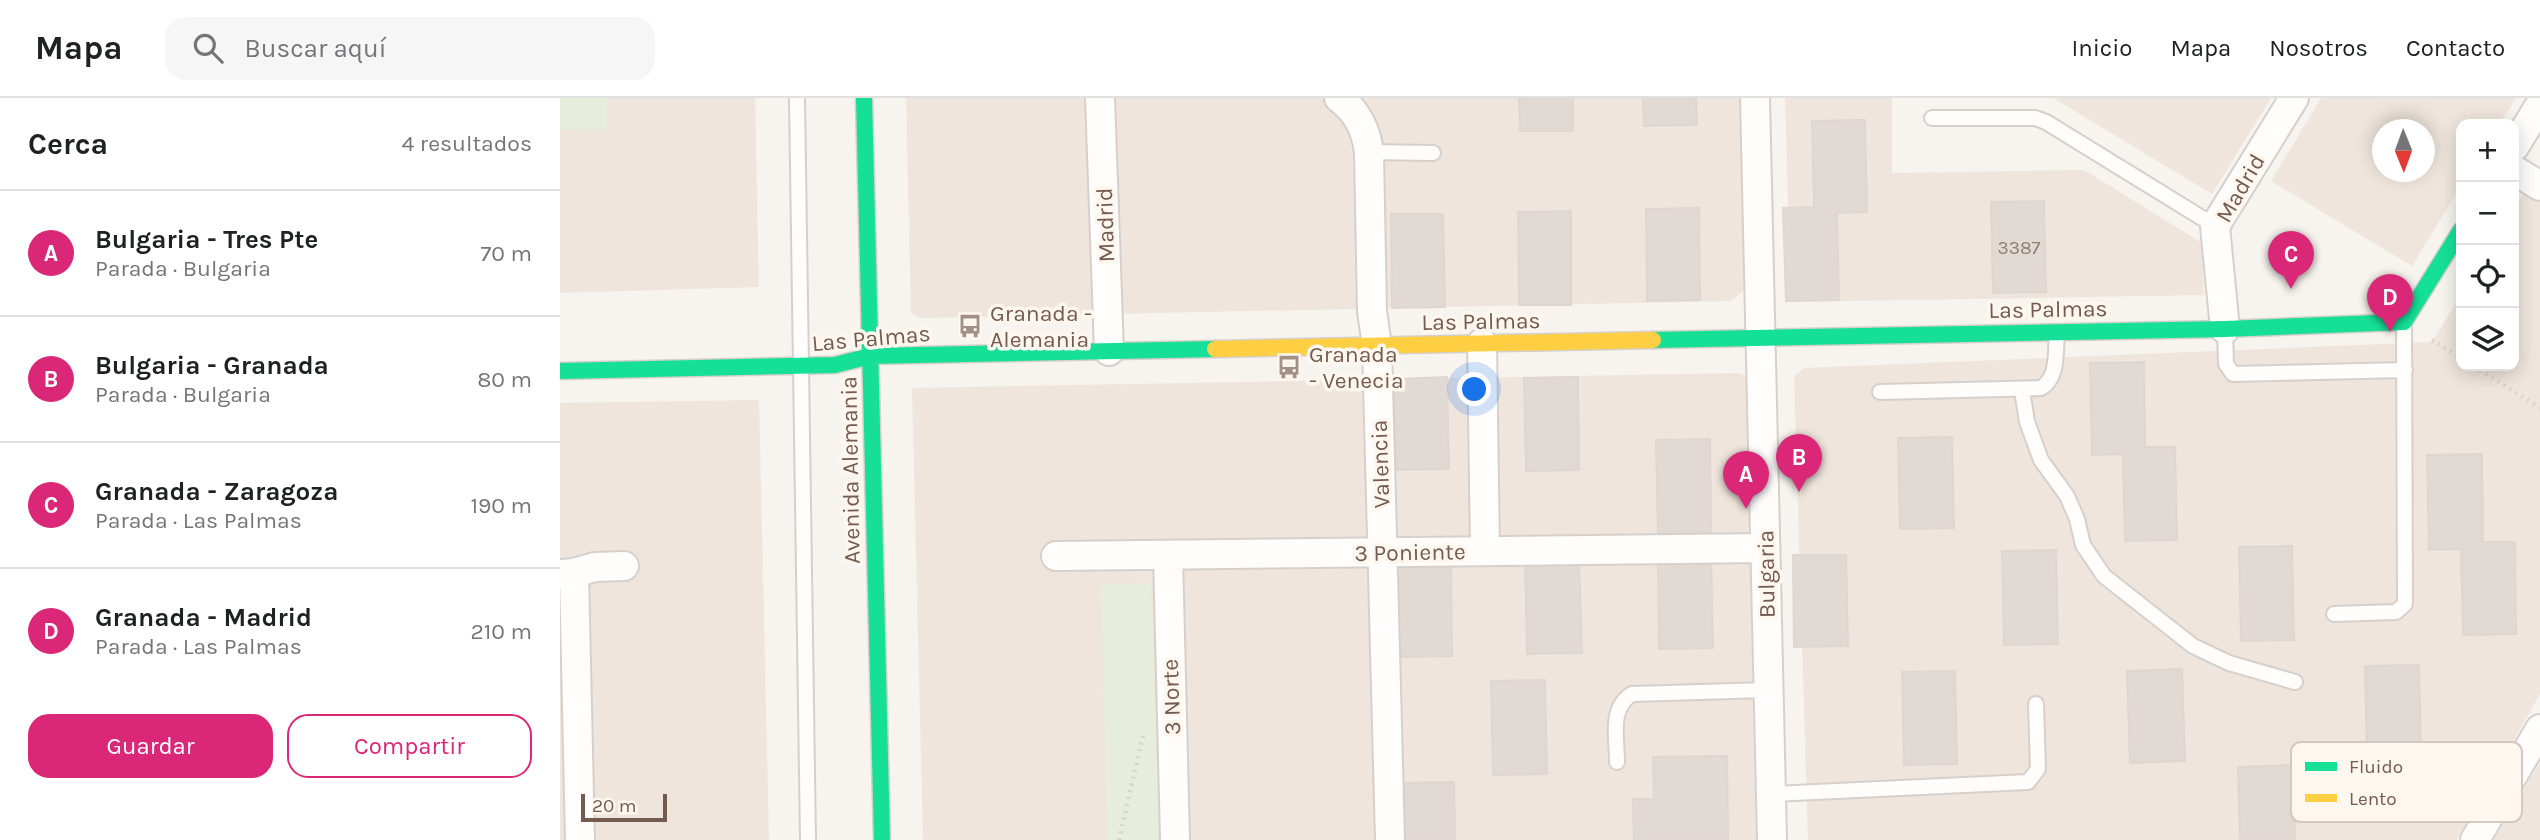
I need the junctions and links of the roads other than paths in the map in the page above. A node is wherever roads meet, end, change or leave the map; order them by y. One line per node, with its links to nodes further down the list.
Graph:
1 (797, 98): 24 (lane)
2 (864, 98): 23 (street, Avenida Alemania)
3 (1100, 98): 22 (street, Madrid)
4 (1339, 98): 10 (street, Valencia)
5 (1755, 98): 19 (street, Bulgaria)
6 (2294, 98): 14 (street, Madrid)
7 (2540, 105): 9 (street)
8 (1932, 118): 14 (lane)
9 (2519, 139)
10 (1369, 152): 11 (lane); 21 (street, Valencia)
11 (1433, 153)
12 (2519, 173): 13 (street)
13 (2540, 186)
14 (2215, 226): 17 (street, Madrid)
15 (2456, 238): 16 (street)
16 (2404, 322): 17 (street, Las Palmas); 25 (lane)
17 (2225, 329): 18 (street, Las Palmas); 25 (lane)
18 (2057, 332): 19 (street, Las Palmas); 27 (lane)
19 (1761, 338): 20 (street, Las Palmas); 29 (street, Bulgaria)
20 (1482, 344): 21 (street, Las Palmas); 30 (street)
21 (1377, 346): 22 (street, Las Palmas); 31 (street, Valencia)
22 (1110, 351): 23 (street, Las Palmas)
23 (870, 356): 24 (street, Las Palmas); 47 (street, Avenida Alemania)
24 (801, 366): 26 (street, Las Palmas); 46 (lane)
25 (2404, 370): 36 (lane)
26 (560, 372)
27 (2022, 390): 28 (lane); 37 (lane)
28 (1880, 392)
29 (1765, 548): 30 (street, 3 Poniente); 38 (street, Bulgaria)
30 (1485, 551): 31 (street, 3 Poniente)
31 (1383, 553): 32 (street, 3 Poniente); 49 (street, Valencia)
32 (1168, 555): 33 (street, 3 Poniente); 48 (street, 3 Norte)
33 (1056, 556)
34 (624, 566): 35 (street)
35 (567, 574): 45 (street)
36 (2334, 614)
37 (2295, 682)
38 (1768, 691): 42 (lane); 43 (street, Bulgaria)
39 (2036, 704): 43 (lane)
40 (2540, 729): 41 (street)
41 (2522, 760)
42 (1617, 762)
43 (1770, 794): 50 (street, Bulgaria)
44 (2486, 822): 51 (street)
45 (580, 840)
46 (808, 840)
47 (882, 840)
48 (1175, 840)
49 (1390, 840)
50 (1772, 840)
51 (2475, 840)

